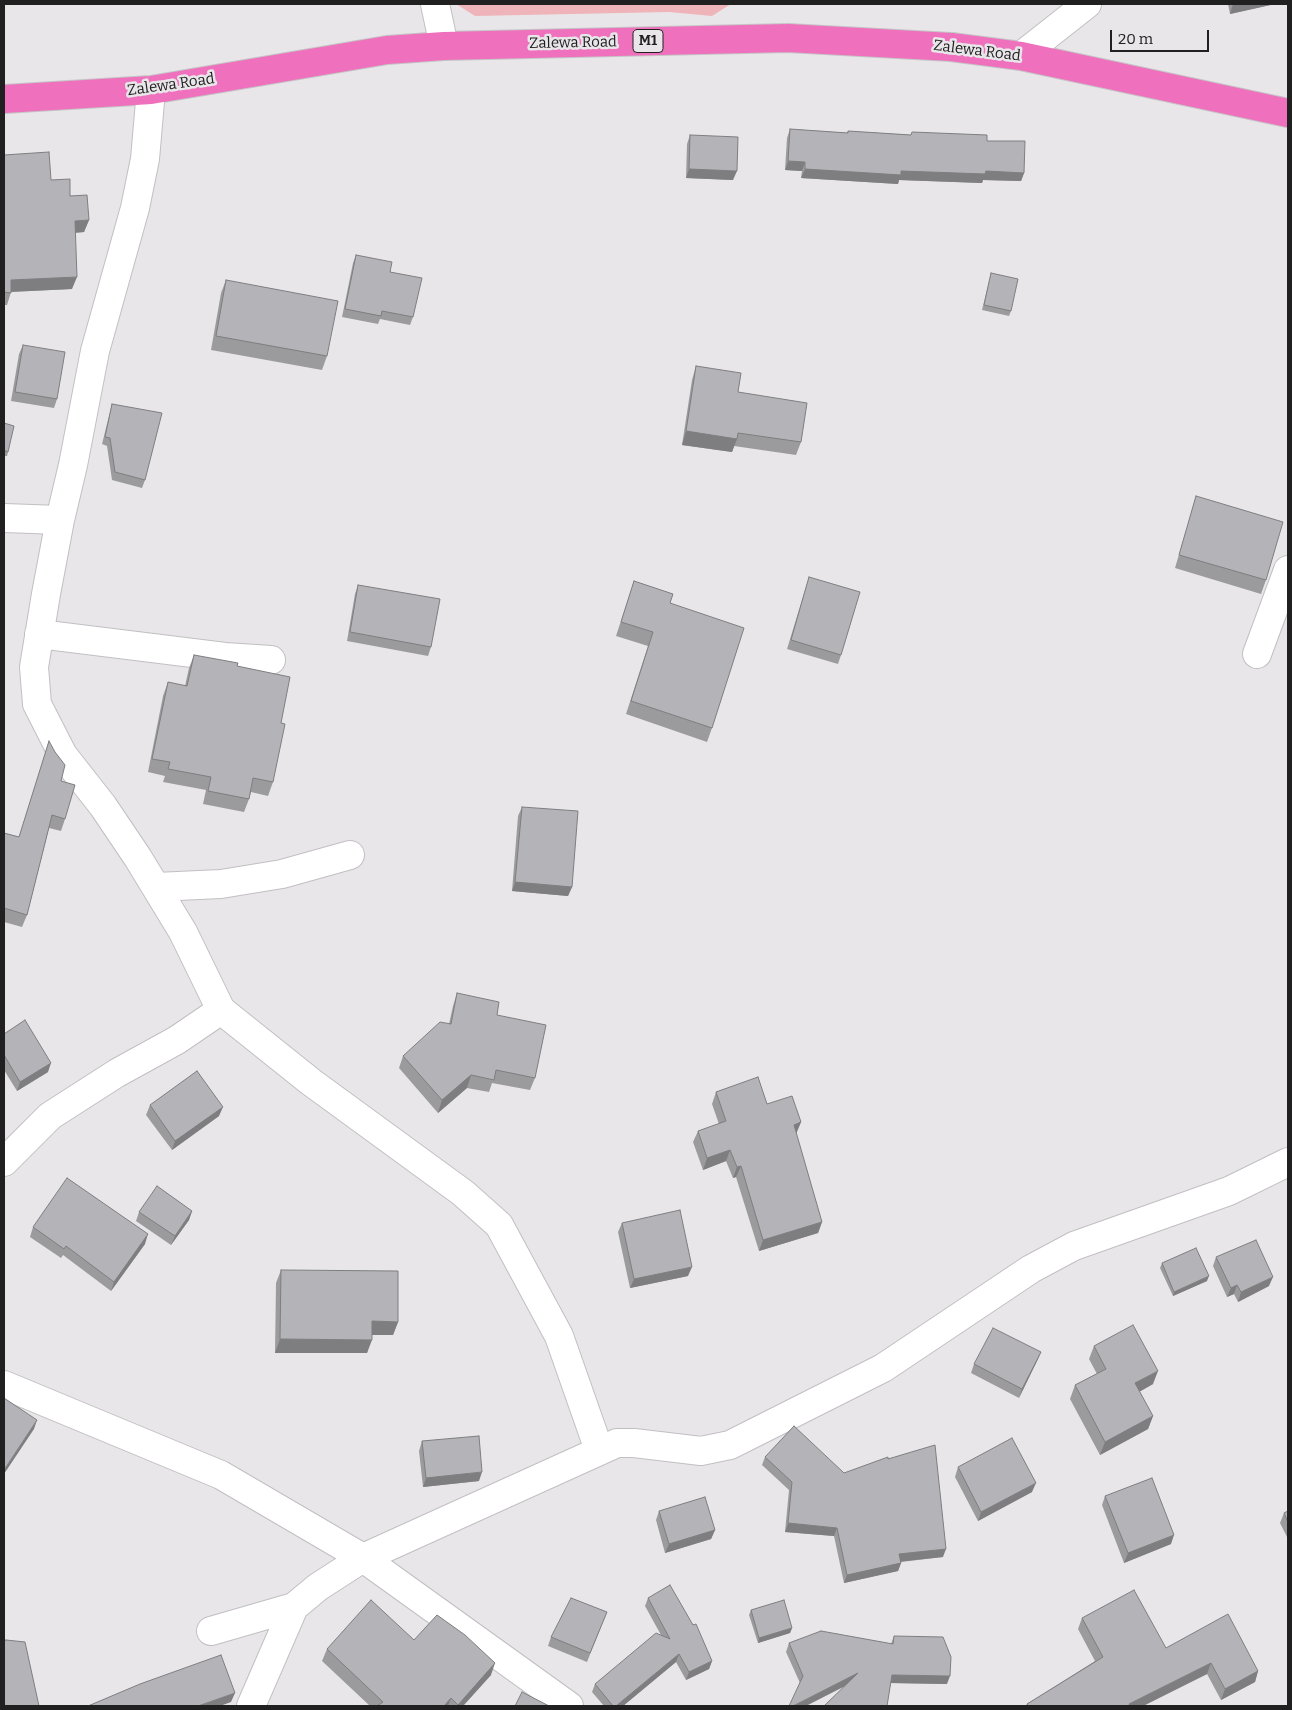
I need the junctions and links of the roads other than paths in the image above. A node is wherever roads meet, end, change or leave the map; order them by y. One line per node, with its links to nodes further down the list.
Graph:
1 (436, 4): 3 (street)
2 (1088, 4): 4 (street)
3 (444, 46): 4 (highway, Zalewa Road / M1); 5 (highway, Zalewa Road / M1)
4 (1021, 56): 7 (highway, Zalewa Road / M1)
5 (152, 90): 6 (highway, Zalewa Road / M1); 9 (street)
6 (4, 99)
7 (1288, 113)
8 (4, 518): 9 (street)
9 (60, 520): 11 (street)
10 (1288, 570): 12 (street)
11 (39, 634): 13 (street); 15 (street)
12 (1257, 654)
13 (271, 660)
14 (350, 856): 15 (street)
15 (156, 887): 16 (street)
16 (221, 1010): 17 (street); 20 (street)
17 (4, 1162)
18 (1288, 1162): 20 (street)
19 (4, 1385): 21 (street)
20 (599, 1450): 21 (street)
21 (363, 1558): 22 (street); 25 (street)
22 (294, 1607): 23 (street); 24 (street)
23 (211, 1631)
24 (251, 1706)
25 (569, 1706)

